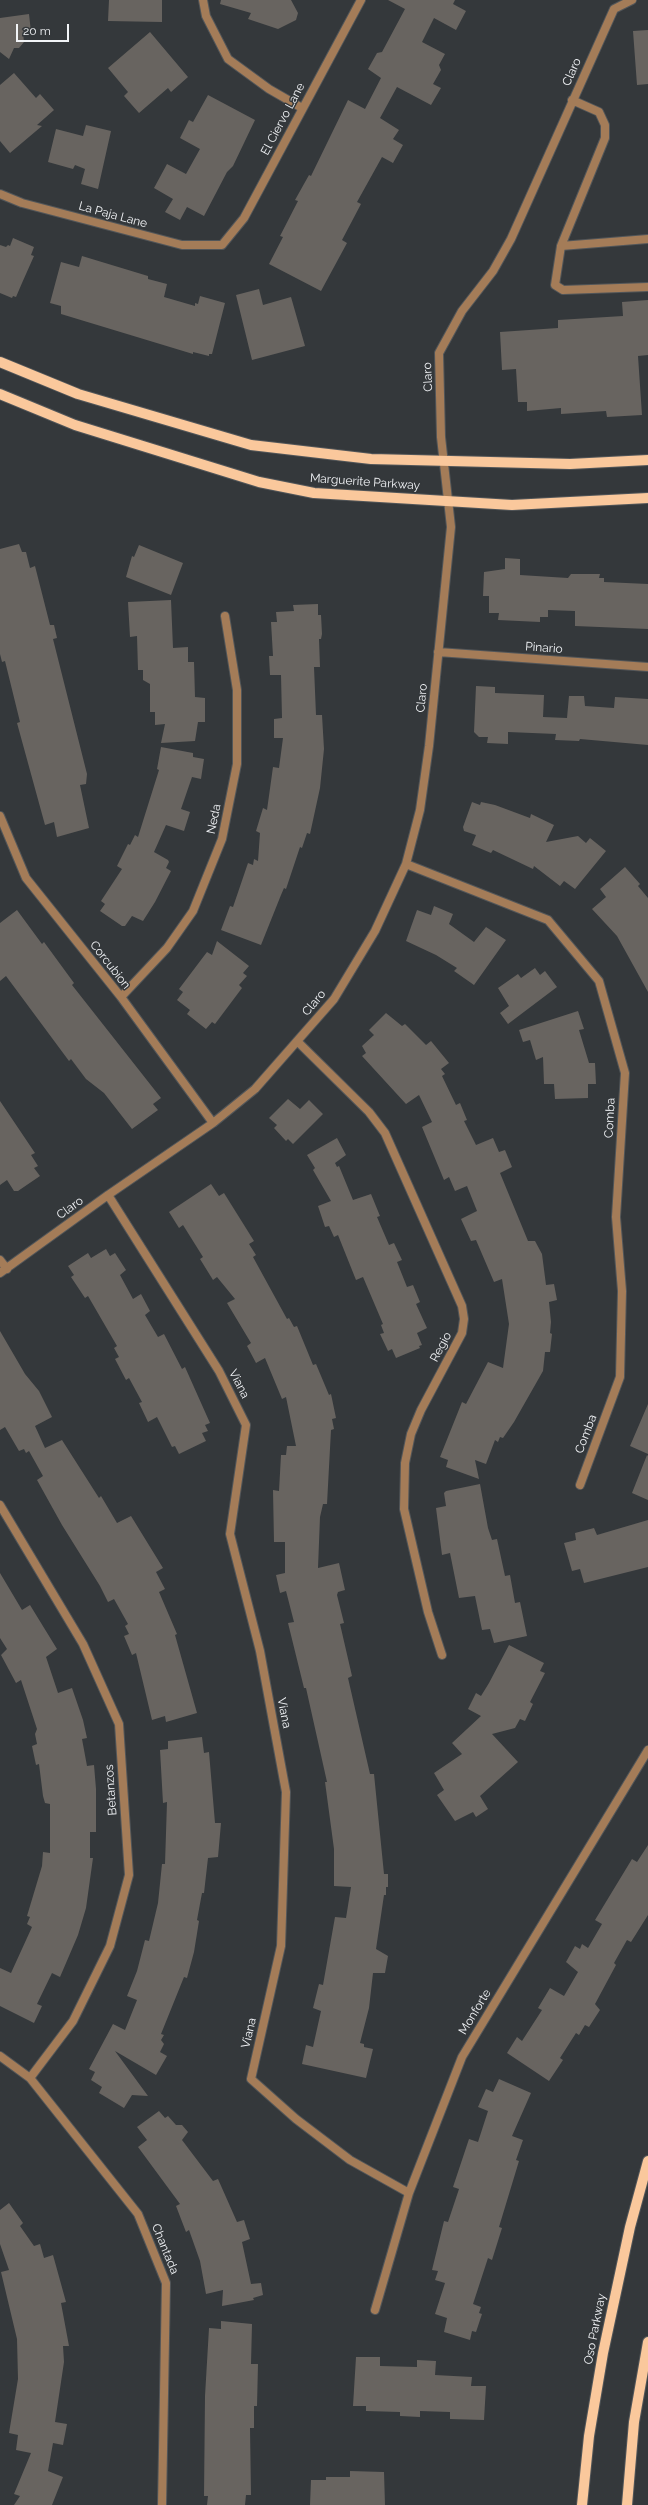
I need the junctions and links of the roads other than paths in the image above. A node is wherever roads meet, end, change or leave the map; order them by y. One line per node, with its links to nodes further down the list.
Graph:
1 (203, 0): 5 (street)
2 (361, 0): 5 (street, El Ciervo Lane)
3 (632, 0): 4 (street, Claro)
4 (572, 100): 9 (street); 14 (street, Claro)
5 (302, 108): 8 (street, El Ciervo Lane)
6 (0, 194): 8 (street, La Paja Lane)
7 (648, 239): 9 (street)
8 (222, 245)
9 (561, 246): 10 (street)
10 (648, 287)
11 (0, 362): 14 (main road, Marguerite Parkway)
12 (0, 394): 16 (main road, Marguerite Parkway)
13 (648, 460): 14 (main road, Marguerite Parkway)
14 (444, 462): 16 (street, Claro)
15 (648, 498): 16 (main road, Marguerite Parkway)
16 (448, 500): 18 (street, Claro)
17 (226, 616): 22 (street, Neda)
18 (438, 652): 19 (street, Pinario); 21 (street, Claro)
19 (648, 667)
20 (0, 816): 22 (street, Corcubion)
21 (406, 864): 23 (street, Claro); 28 (street, Comba)
22 (121, 997): 24 (street, Corcubion)
23 (297, 1041): 24 (street, Claro); 30 (street, Regio)
24 (213, 1123): 25 (street, Claro)
25 (108, 1195): 27 (street, Claro); 35 (street, Viana)
26 (0, 1260): 27 (street)
27 (3, 1271)
28 (580, 1485)
29 (0, 1505): 33 (street, Betanzos)
30 (442, 1655)
31 (648, 1750): 35 (street, Monforte)
32 (0, 2056): 33 (street, Chantada)
33 (30, 2078): 38 (street, Chantada)
34 (648, 2161): 39 (main road, Oso Parkway)
35 (409, 2192): 36 (street, Monforte)
36 (375, 2310)
37 (648, 2342): 40 (main road)
38 (162, 2505)
39 (582, 2505)
40 (627, 2505)

